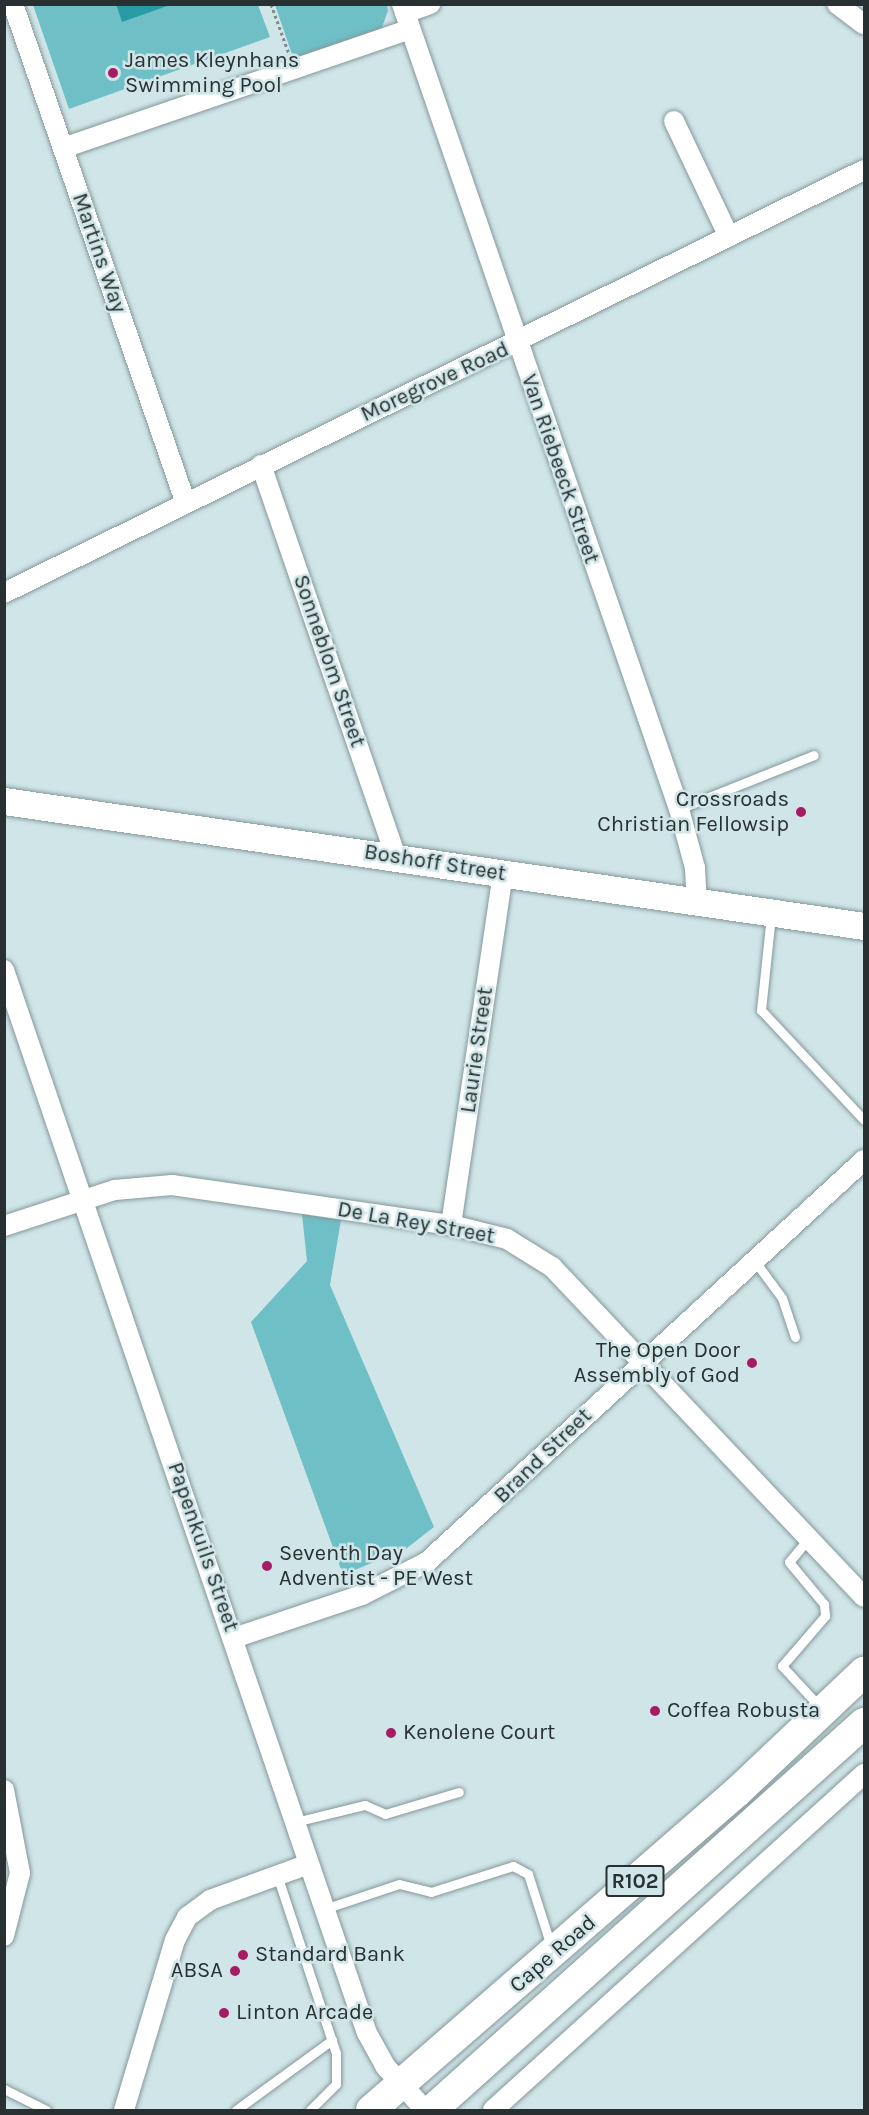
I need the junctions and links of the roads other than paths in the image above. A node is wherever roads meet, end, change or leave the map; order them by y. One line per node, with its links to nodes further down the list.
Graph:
1 (13, 4): 7 (street, Martins Way)
2 (430, 4): 4 (street)
3 (837, 4): 5 (street)
4 (405, 16): 7 (street); 10 (street, Van Riebeeck Street)
5 (864, 24)
6 (674, 121): 9 (street)
7 (63, 148): 12 (street, Martins Way)
8 (864, 170): 9 (street, Moregrove Road)
9 (729, 237): 10 (street, Moregrove Road)
10 (515, 344): 11 (street, Moregrove Road); 16 (street, Van Riebeeck Street)
11 (261, 465): 12 (street, Moregrove Road); 17 (street, Sonneblom Street)
12 (185, 501): 13 (street, Moregrove Road)
13 (4, 593)
14 (814, 755): 16 (lane)
15 (4, 801): 17 (street, Boshoff Street)
16 (678, 809): 19 (street, Van Riebeeck Street)
17 (396, 857): 18 (street, Boshoff Street)
18 (502, 874): 19 (street, Boshoff Street); 26 (street, Laurie Street)
19 (697, 902): 20 (street, Boshoff Street)
20 (772, 912): 21 (street, Boshoff Street); 23 (lane)
21 (864, 926)
22 (4, 970): 25 (street, Papenkuils Street)
23 (864, 1120)
24 (864, 1160): 28 (street, Brand Street)
25 (83, 1199): 26 (street, De La Rey Street); 27 (street, De La Rey Street); 33 (street, Papenkuils Street)
26 (452, 1225): 30 (street, De La Rey Street)
27 (4, 1226)
28 (754, 1260): 29 (lane); 30 (street, Brand Street)
29 (795, 1336)
30 (642, 1360): 31 (street, De La Rey Street); 33 (street, Brand Street)
31 (809, 1538): 32 (street, De La Rey Street); 35 (lane)
32 (864, 1597)
33 (234, 1638): 40 (street, Papenkuils Street)
34 (864, 1672): 35 (main road, Cape Road / R102)
35 (824, 1710): 46 (main road, Cape Road / R102)
36 (864, 1723): 56 (main road, Cape Road / R102)
37 (864, 1774): 57 (street)
38 (4, 1790): 41 (street)
39 (459, 1792): 40 (lane)
40 (295, 1822): 42 (street, Papenkuils Street)
41 (12, 1853): 45 (street)
42 (309, 1864): 43 (street); 44 (street, Papenkuils Street)
43 (277, 1875): 47 (lane); 51 (street)
44 (324, 1909): 46 (lane); 48 (street, Papenkuils Street)
45 (4, 1936)
46 (554, 1954): 48 (main road, Cape Road / R102)
47 (332, 2040): 52 (lane); 53 (lane)
48 (402, 2085): 54 (main road, Cape Road / R102); 55 (street, Papenkuils Street)
49 (4, 2089): 50 (lane)
50 (46, 2110)
51 (124, 2110)
52 (236, 2110)
53 (310, 2110)
54 (371, 2110)
55 (425, 2110)
56 (432, 2110)
57 (493, 2110)

